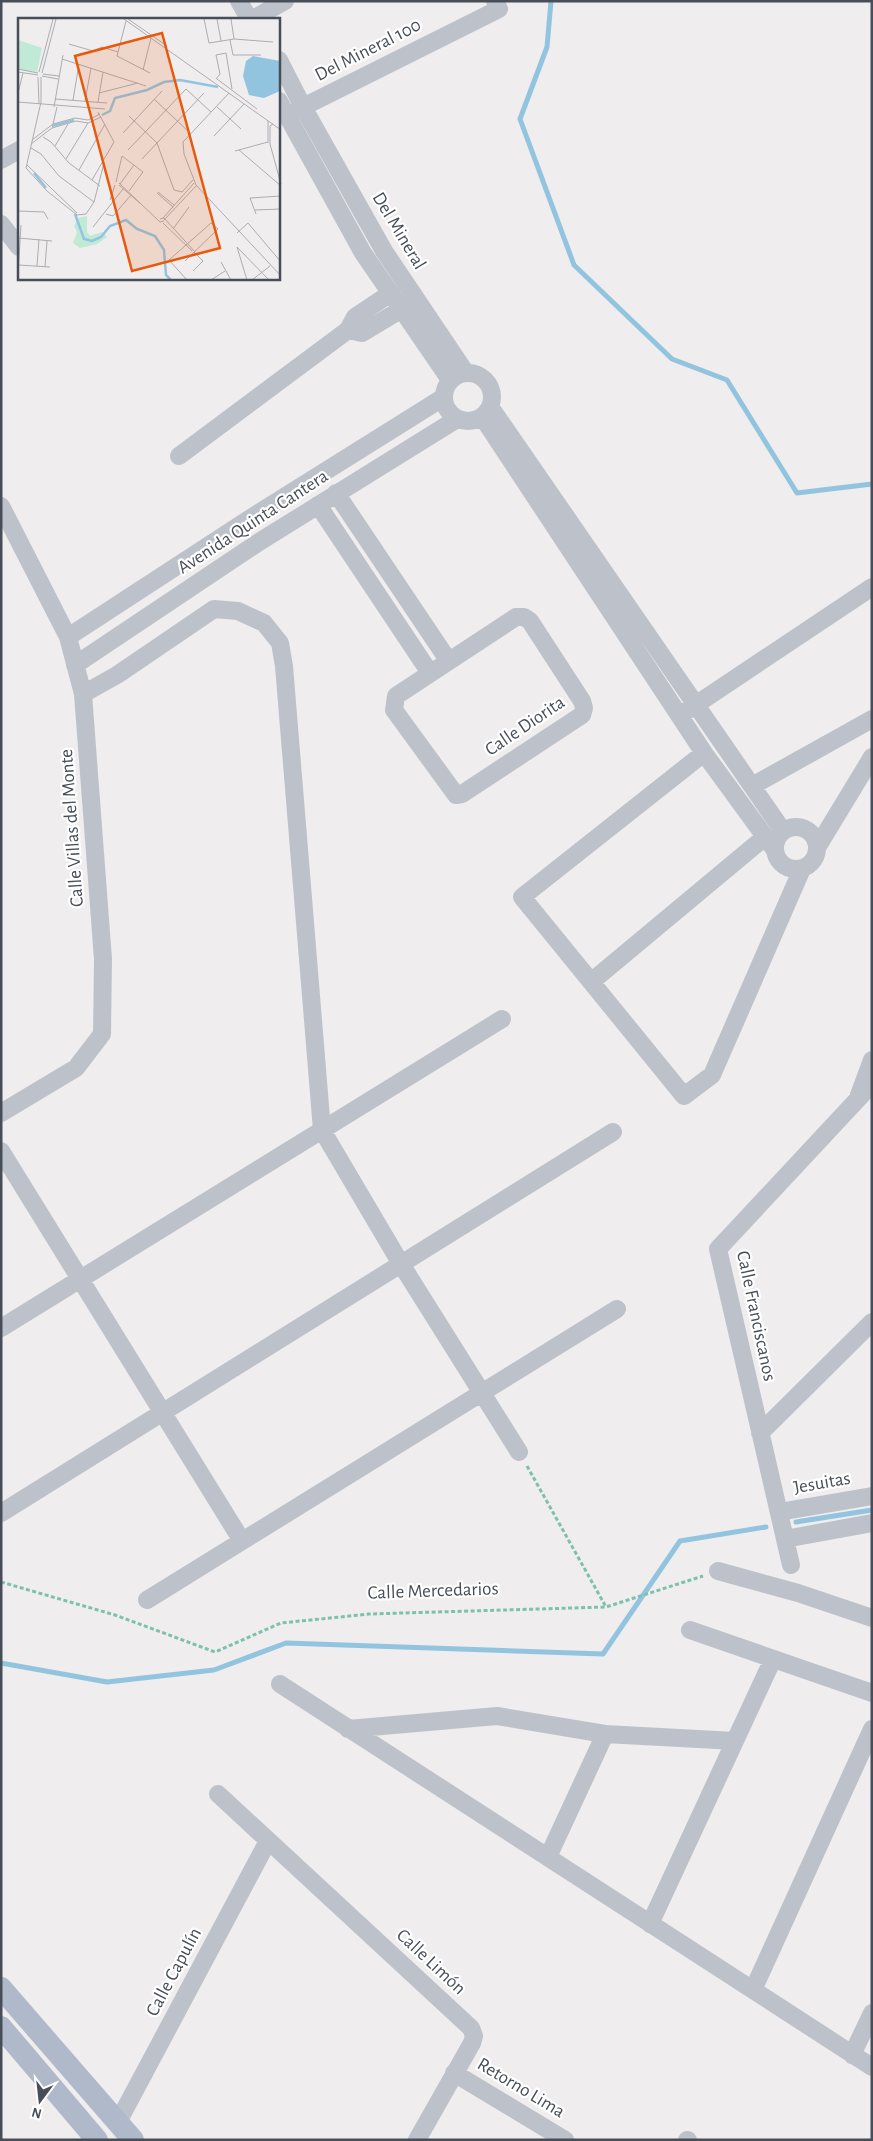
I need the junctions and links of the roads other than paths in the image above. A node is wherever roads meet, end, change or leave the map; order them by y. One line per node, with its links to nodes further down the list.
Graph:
1 (239, 1): 4 (street)
2 (285, 1): 4 (street)
3 (495, 1): 6 (street, Del Mineral 100)
4 (254, 18)
5 (280, 62): 6 (street, Del Mineral 100)
6 (303, 107): 7 (street, Del Mineral 100); 15 (street, Del Mineral)
7 (281, 112): 12 (street, Del Mineral)
8 (18, 151): 9 (street)
9 (1, 160)
10 (1, 224): 11 (street)
11 (18, 246)
12 (391, 293): 13 (street, Del Mineral); 14 (street)
13 (402, 309): 14 (street); 16 (street, Del Mineral)
14 (348, 330): 20 (street)
15 (466, 373): 16 (street); 18 (street)
16 (450, 380): 17 (street)
17 (444, 397): 19 (street); 26 (street, Avenida Quinta Cantera)
18 (487, 413): 19 (street); 25 (street)
19 (457, 420): 21 (street, Avenida Quinta Cantera)
20 (179, 456)
21 (336, 493): 22 (street, Avenida Quinta Cantera); 27 (street)
22 (318, 505): 28 (street, Avenida Quinta Cantera); 29 (street)
23 (1, 506): 26 (street, Calle Villas del Monte)
24 (872, 587): 31 (street)
25 (620, 612): 31 (street); 32 (street)
26 (68, 638): 28 (street, Calle Villas del Monte)
27 (448, 660): 29 (street, Calle Diorita); 29 (street, Calle Diorita)
28 (75, 664): 30 (street, Calle Villas del Monte)
29 (430, 673)
30 (83, 694): 46 (street, Calle Villas del Monte); 47 (street)
31 (696, 706): 32 (street); 36 (street)
32 (679, 715): 34 (street)
33 (872, 719): 36 (street)
34 (704, 753): 38 (street); 41 (street)
35 (872, 757): 39 (street)
36 (752, 786): 37 (street)
37 (783, 831): 38 (street); 39 (street)
38 (769, 843): 40 (street); 41 (street)
39 (818, 846): 40 (street)
40 (802, 869): 41 (street)
41 (591, 982)
42 (502, 1019): 47 (street)
43 (872, 1060): 45 (street, Calle Franciscanos)
44 (872, 1084): 45 (street, Calle Franciscanos)
45 (859, 1096): 57 (street, Calle Franciscanos)
46 (1, 1113)
47 (322, 1130): 50 (street); 51 (street)
48 (613, 1132): 50 (street)
49 (1, 1151): 51 (street)
50 (401, 1264): 55 (street); 56 (street)
51 (80, 1280): 54 (street); 56 (street)
52 (617, 1309): 55 (street)
53 (872, 1322): 57 (street)
54 (1, 1328)
55 (482, 1392): 58 (street); 64 (street)
56 (162, 1412): 61 (street); 64 (street)
57 (760, 1433): 60 (street, Calle Franciscanos)
58 (519, 1452)
59 (872, 1496): 60 (street, Jesuitas)
60 (779, 1512): 63 (street, Calle Franciscanos)
61 (1, 1513)
62 (872, 1523): 63 (street)
63 (785, 1539): 65 (street, Calle Franciscanos)
64 (242, 1541): 67 (street)
65 (791, 1565)
66 (718, 1571): 68 (street)
67 (148, 1600)
68 (872, 1618)
69 (690, 1630): 70 (street)
70 (773, 1659): 72 (street); 76 (street)
71 (280, 1684): 73 (street)
72 (872, 1693)
73 (348, 1729): 75 (street); 79 (street)
74 (872, 1729): 82 (street)
75 (605, 1734): 76 (street); 79 (street)
76 (735, 1741): 80 (street)
77 (218, 1794): 78 (street, Calle Limón)
78 (268, 1841): 87 (street, Calle Limón); 88 (street, Calle Capulín)
79 (548, 1858): 80 (street)
80 (650, 1924): 82 (street)
81 (1, 1988): 88 (main road)
82 (753, 1990): 85 (street)
83 (872, 2013): 85 (street)
84 (1, 2027): 89 (main road)
85 (852, 2055): 86 (street)
86 (872, 2067)
87 (454, 2073): 91 (street, Calle Limón); 92 (street, Retorno Lima)
88 (118, 2122): 90 (main road)
89 (97, 2140)
90 (132, 2140)
91 (417, 2140)
92 (565, 2140)

